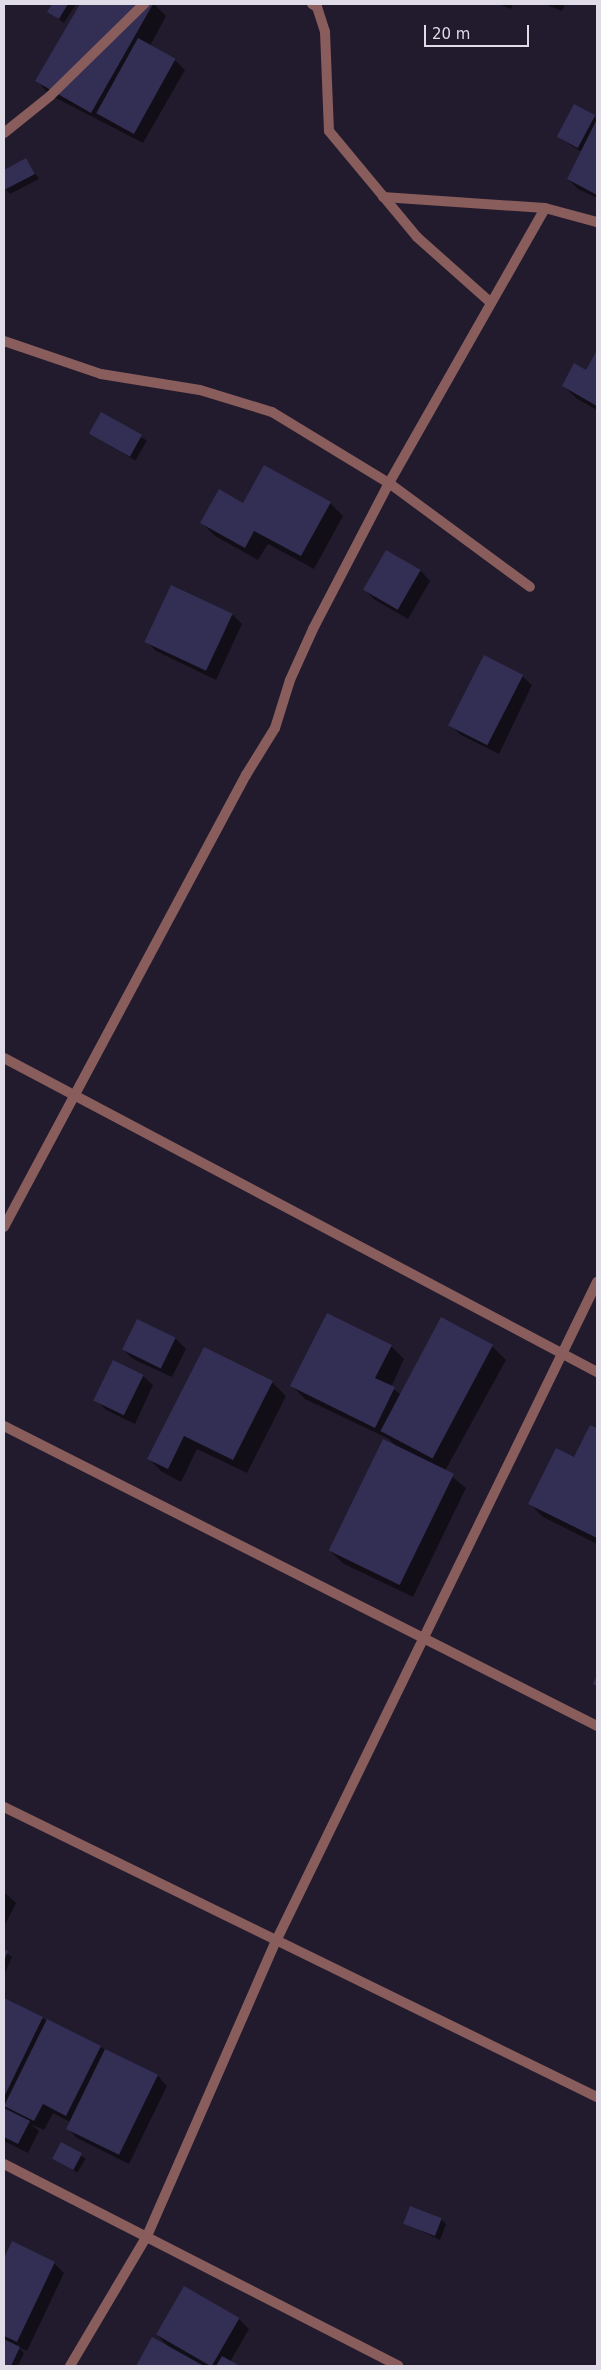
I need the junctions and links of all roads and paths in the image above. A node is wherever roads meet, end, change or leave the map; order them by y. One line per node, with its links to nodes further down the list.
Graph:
1 (144, 4): 3 (street)
2 (312, 4): 4 (street)
3 (4, 133)
4 (383, 197): 5 (street); 7 (street)
5 (545, 208): 6 (street); 7 (street)
6 (597, 222)
7 (491, 302): 9 (street)
8 (4, 341): 9 (street)
9 (389, 483): 10 (street); 12 (street)
10 (530, 587)
11 (4, 1058): 12 (street)
12 (74, 1094): 13 (street); 15 (street)
13 (4, 1227)
14 (597, 1282): 15 (street)
15 (562, 1355): 16 (street); 18 (street)
16 (597, 1372)
17 (4, 1426): 18 (street)
18 (421, 1639): 19 (street); 21 (street)
19 (597, 1726)
20 (4, 1807): 21 (street)
21 (277, 1938): 22 (street); 24 (street)
22 (597, 2096)
23 (4, 2164): 24 (street)
24 (147, 2236): 25 (street); 26 (street)
25 (70, 2366)
26 (398, 2366)

